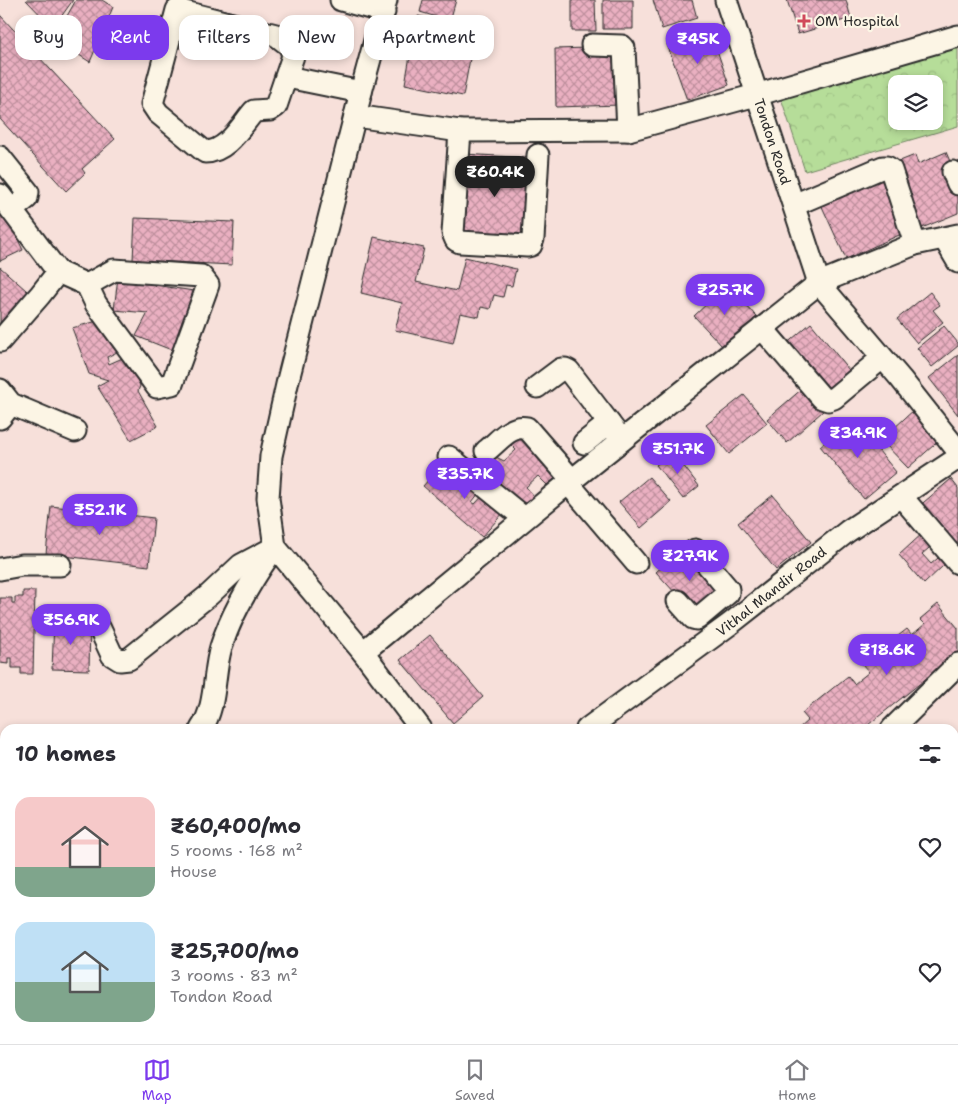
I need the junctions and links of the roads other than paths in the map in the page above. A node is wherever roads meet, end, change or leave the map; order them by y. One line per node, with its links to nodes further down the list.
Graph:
1 (341, 0): 4 (street)
2 (726, 0): 9 (street, Tondon Road)
3 (178, 5): 7 (street); 7 (street)
4 (385, 6): 8 (street)
5 (958, 36): 9 (street)
6 (592, 45): 11 (street)
7 (287, 77): 8 (street)
8 (361, 92): 10 (street)
9 (756, 95): 11 (street); 16 (street, Tondon Road)
10 (355, 116): 12 (street); 39 (street)
11 (628, 130): 12 (street)
12 (460, 131): 13 (street)
13 (538, 155)
14 (2, 164): 15 (street)
15 (6, 203): 20 (street)
16 (794, 205): 18 (street); 21 (street, Tondon Road)
17 (951, 237): 18 (street); 19 (street)
18 (915, 244): 21 (street)
19 (958, 262)
20 (58, 272): 22 (street); 24 (street)
21 (819, 283): 23 (street); 25 (street)
22 (87, 285): 22 (street)
23 (762, 328): 25 (street); 30 (street)
24 (0, 341)
25 (882, 358): 33 (street)
26 (537, 387): 28 (street)
27 (4, 404): 29 (street)
28 (609, 423): 30 (street); 31 (street)
29 (74, 431)
30 (622, 440): 36 (street)
31 (584, 443)
32 (486, 451): 36 (street)
33 (958, 451)
34 (448, 457): 38 (street)
35 (958, 458): 37 (street, Vithal Mandir Road)
36 (570, 481): 38 (street); 41 (street)
37 (901, 496): 42 (street); 47 (street, Vithal Mandir Road)
38 (524, 518): 49 (street)
39 (275, 547): 48 (street); 49 (street); 51 (street)
40 (695, 550): 46 (street)
41 (636, 563)
42 (958, 563)
43 (60, 565): 44 (street)
44 (0, 569)
45 (678, 602): 46 (street)
46 (714, 605): 47 (street)
47 (730, 624): 53 (street, Vithal Mandir Road)
48 (100, 629)
49 (363, 652): 52 (street)
50 (958, 664): 54 (street)
51 (204, 724)
52 (417, 724)
53 (594, 724)
54 (897, 724)

